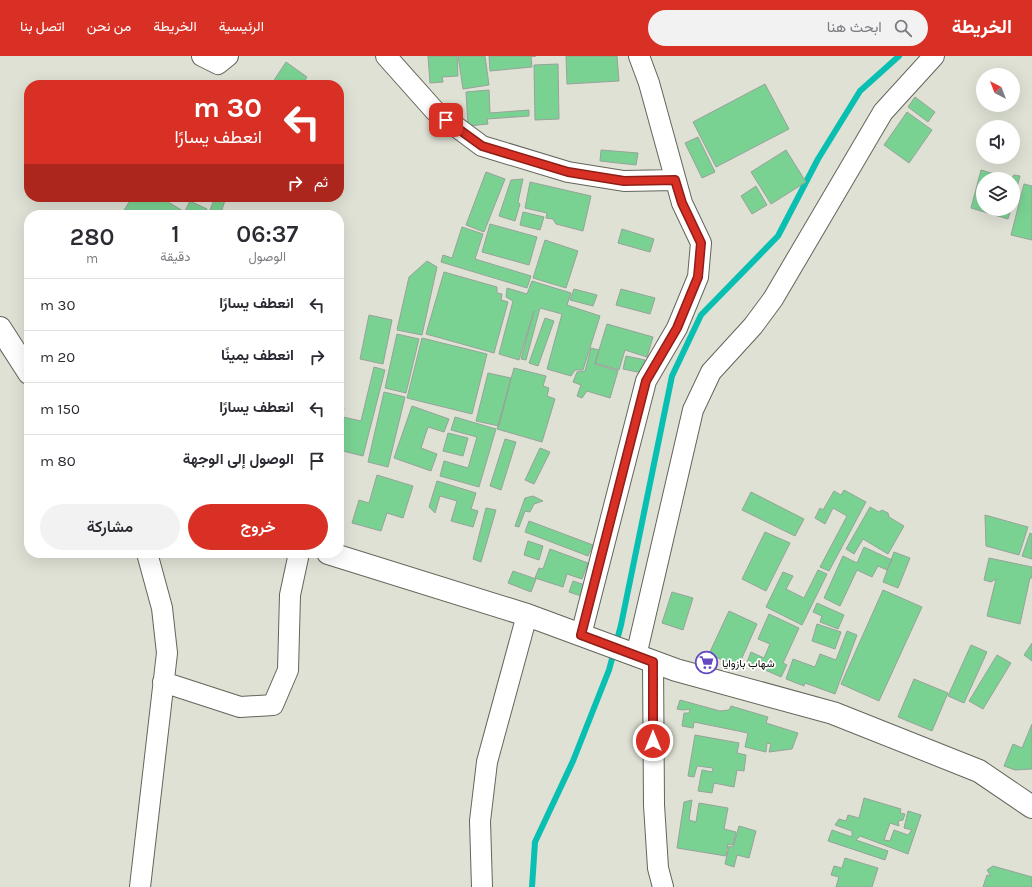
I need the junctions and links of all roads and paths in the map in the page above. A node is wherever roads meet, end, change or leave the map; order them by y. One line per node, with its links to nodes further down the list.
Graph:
1 (202, 56): 2 (street)
2 (228, 56)
3 (386, 56): 6 (street)
4 (639, 56): 6 (street)
5 (934, 56): 14 (street)
6 (675, 180): 13 (street)
7 (0, 328): 8 (street)
8 (24, 365)
9 (148, 558): 15 (street)
10 (297, 558): 15 (street)
11 (344, 558): 12 (street)
12 (527, 615): 13 (street); 18 (street)
13 (581, 635): 14 (street)
14 (644, 659): 16 (street); 19 (street)
15 (163, 682): 17 (street)
16 (1032, 807)
17 (142, 885)
18 (482, 887)
19 (662, 887)

